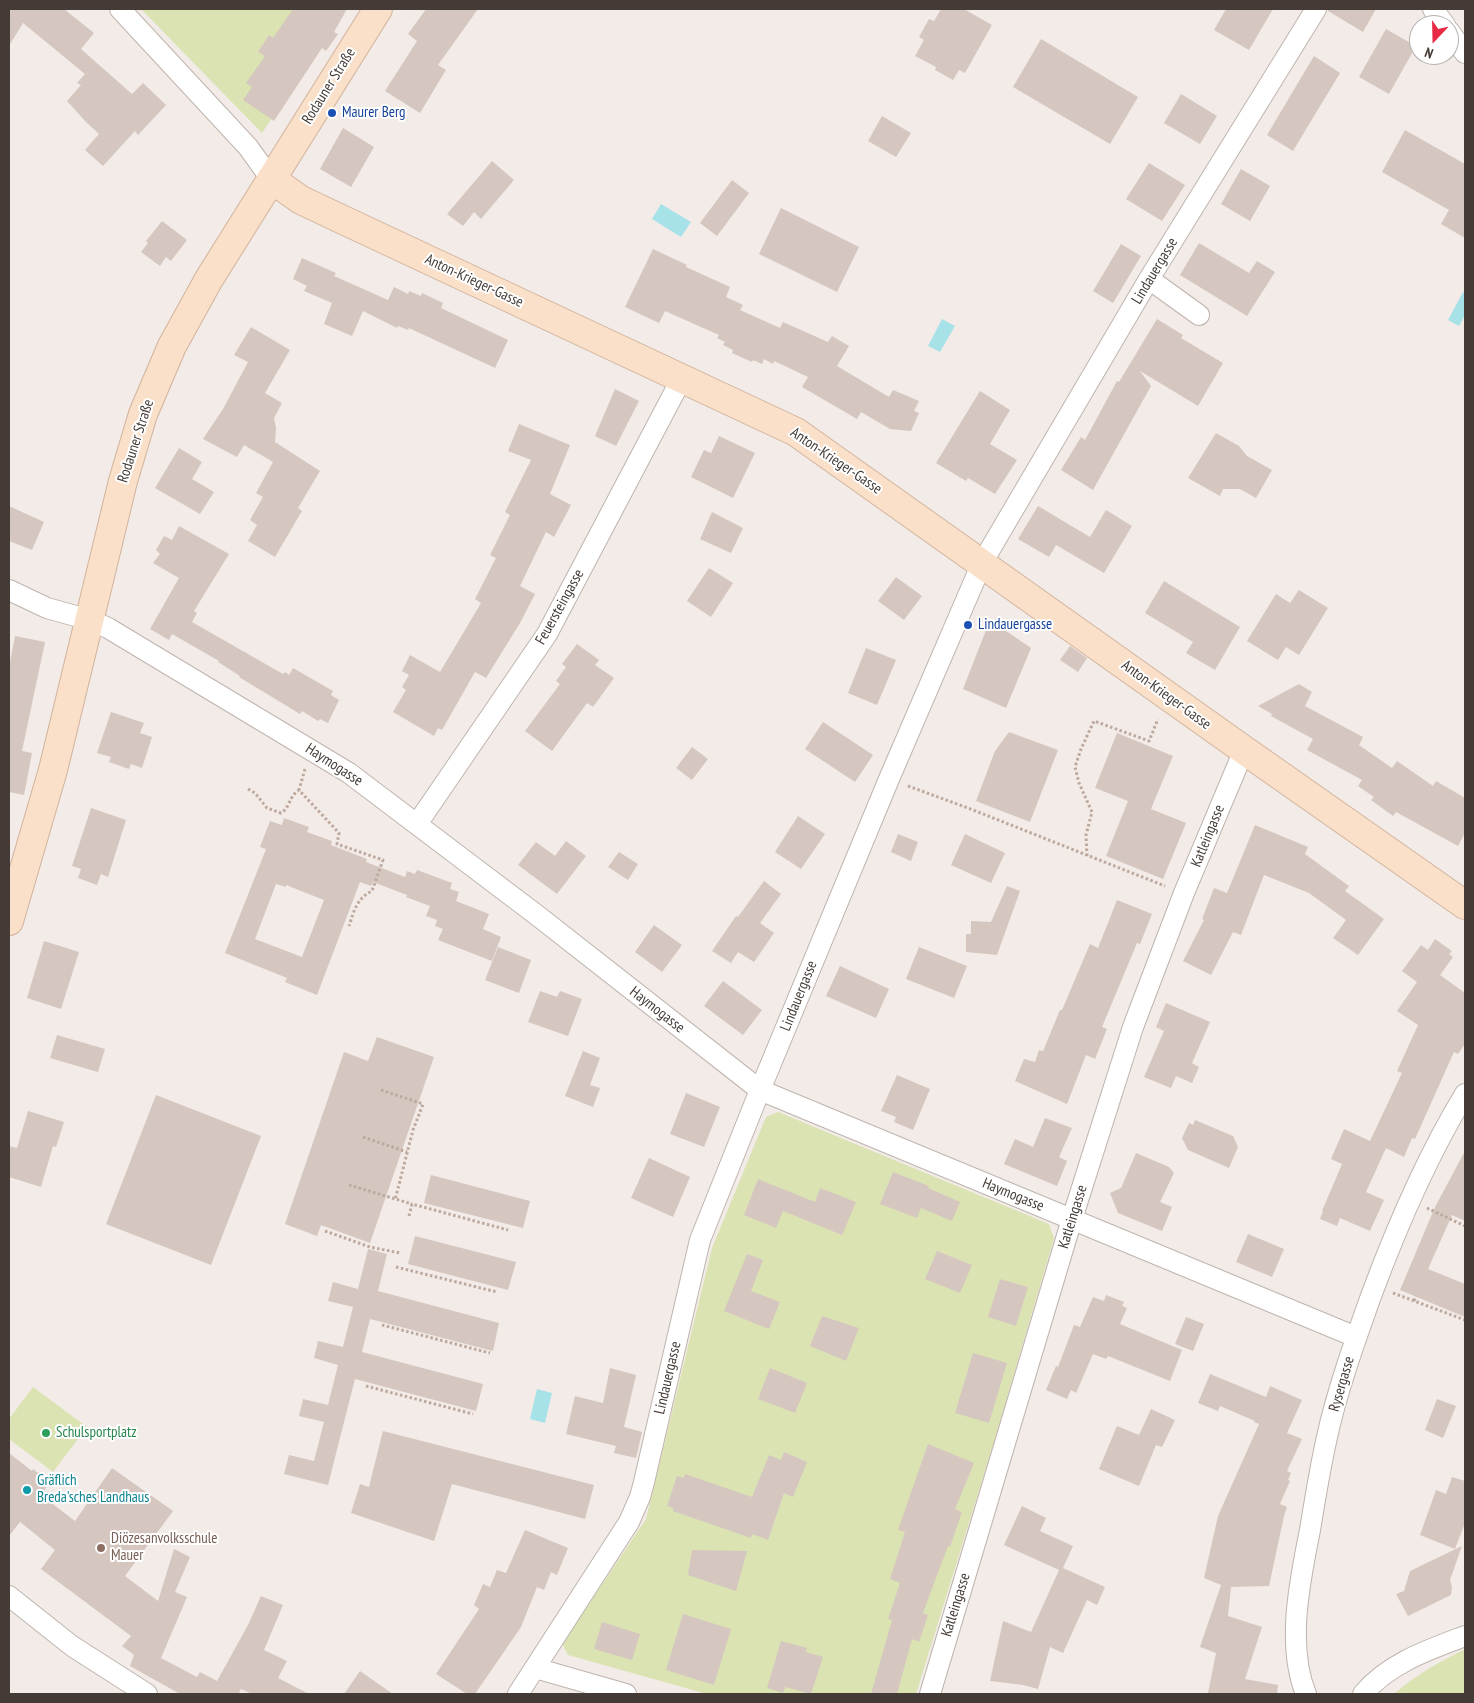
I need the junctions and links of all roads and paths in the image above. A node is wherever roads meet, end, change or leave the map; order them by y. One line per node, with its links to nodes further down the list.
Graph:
1 (120, 9): 4 (street, Anton-Krieger-Gasse)
2 (378, 9): 4 (street, Rodauner Straße)
3 (1316, 9): 5 (street, Lindauergasse)
4 (270, 178): 7 (street, Anton-Krieger-Gasse); 10 (street, Rodauner Straße)
5 (1149, 279): 6 (street); 8 (street, Lindauergasse)
6 (1199, 315)
7 (682, 378): 8 (street, Anton-Krieger-Gasse); 17 (street, Feuersteingasse)
8 (982, 563): 11 (street, Anton-Krieger-Gasse); 14 (street, Lindauergasse)
9 (9, 590): 10 (street, Haymogasse)
10 (90, 620): 12 (street, Haymogasse); 21 (street, Rodauner Straße)
11 (1168, 696): 13 (street, Anton-Krieger-Gasse); 18 (path)
12 (314, 750): 16 (path); 17 (street, Haymogasse)
13 (1244, 750): 19 (street, Katleingasse); 20 (street, Anton-Krieger-Gasse)
14 (889, 779): 18 (path); 24 (street, Lindauergasse)
15 (248, 789): 16 (path)
16 (298, 790): 22 (path)
17 (417, 824): 24 (street, Haymogasse)
18 (1087, 856): 19 (path)
19 (1184, 894): 34 (street, Katleingasse)
20 (1465, 905)
21 (9, 921)
22 (348, 926)
23 (381, 1090): 27 (path)
24 (760, 1090): 34 (street, Haymogasse); 53 (street, Lindauergasse)
25 (1465, 1094): 47 (street, Rysergasse)
26 (363, 1137): 27 (path)
27 (408, 1152): 29 (path)
28 (349, 1185): 29 (path)
29 (395, 1200): 30 (path)
30 (412, 1204): 33 (path); 37 (path)
31 (1428, 1209): 35 (path)
32 (1451, 1214): 35 (path)
33 (409, 1216)
34 (1072, 1219): 47 (street, Haymogasse); 57 (street, Katleingasse)
35 (1449, 1219): 36 (path)
36 (1465, 1226)
37 (508, 1230)
38 (325, 1231): 39 (path)
39 (400, 1253)
40 (396, 1267): 41 (path)
41 (497, 1292)
42 (1391, 1292): 44 (path)
43 (1416, 1296): 44 (path)
44 (1414, 1301): 45 (path)
45 (1465, 1320)
46 (382, 1325): 48 (path)
47 (1356, 1337): 58 (street, Rysergasse)
48 (490, 1353)
49 (366, 1386): 50 (path)
50 (473, 1414)
51 (9, 1596): 54 (street)
52 (1465, 1636): 59 (street)
53 (535, 1668): 55 (street, Lindauergasse); 56 (street)
54 (148, 1694)
55 (518, 1694)
56 (626, 1694)
57 (930, 1694)
58 (1306, 1694)
59 (1363, 1694)

